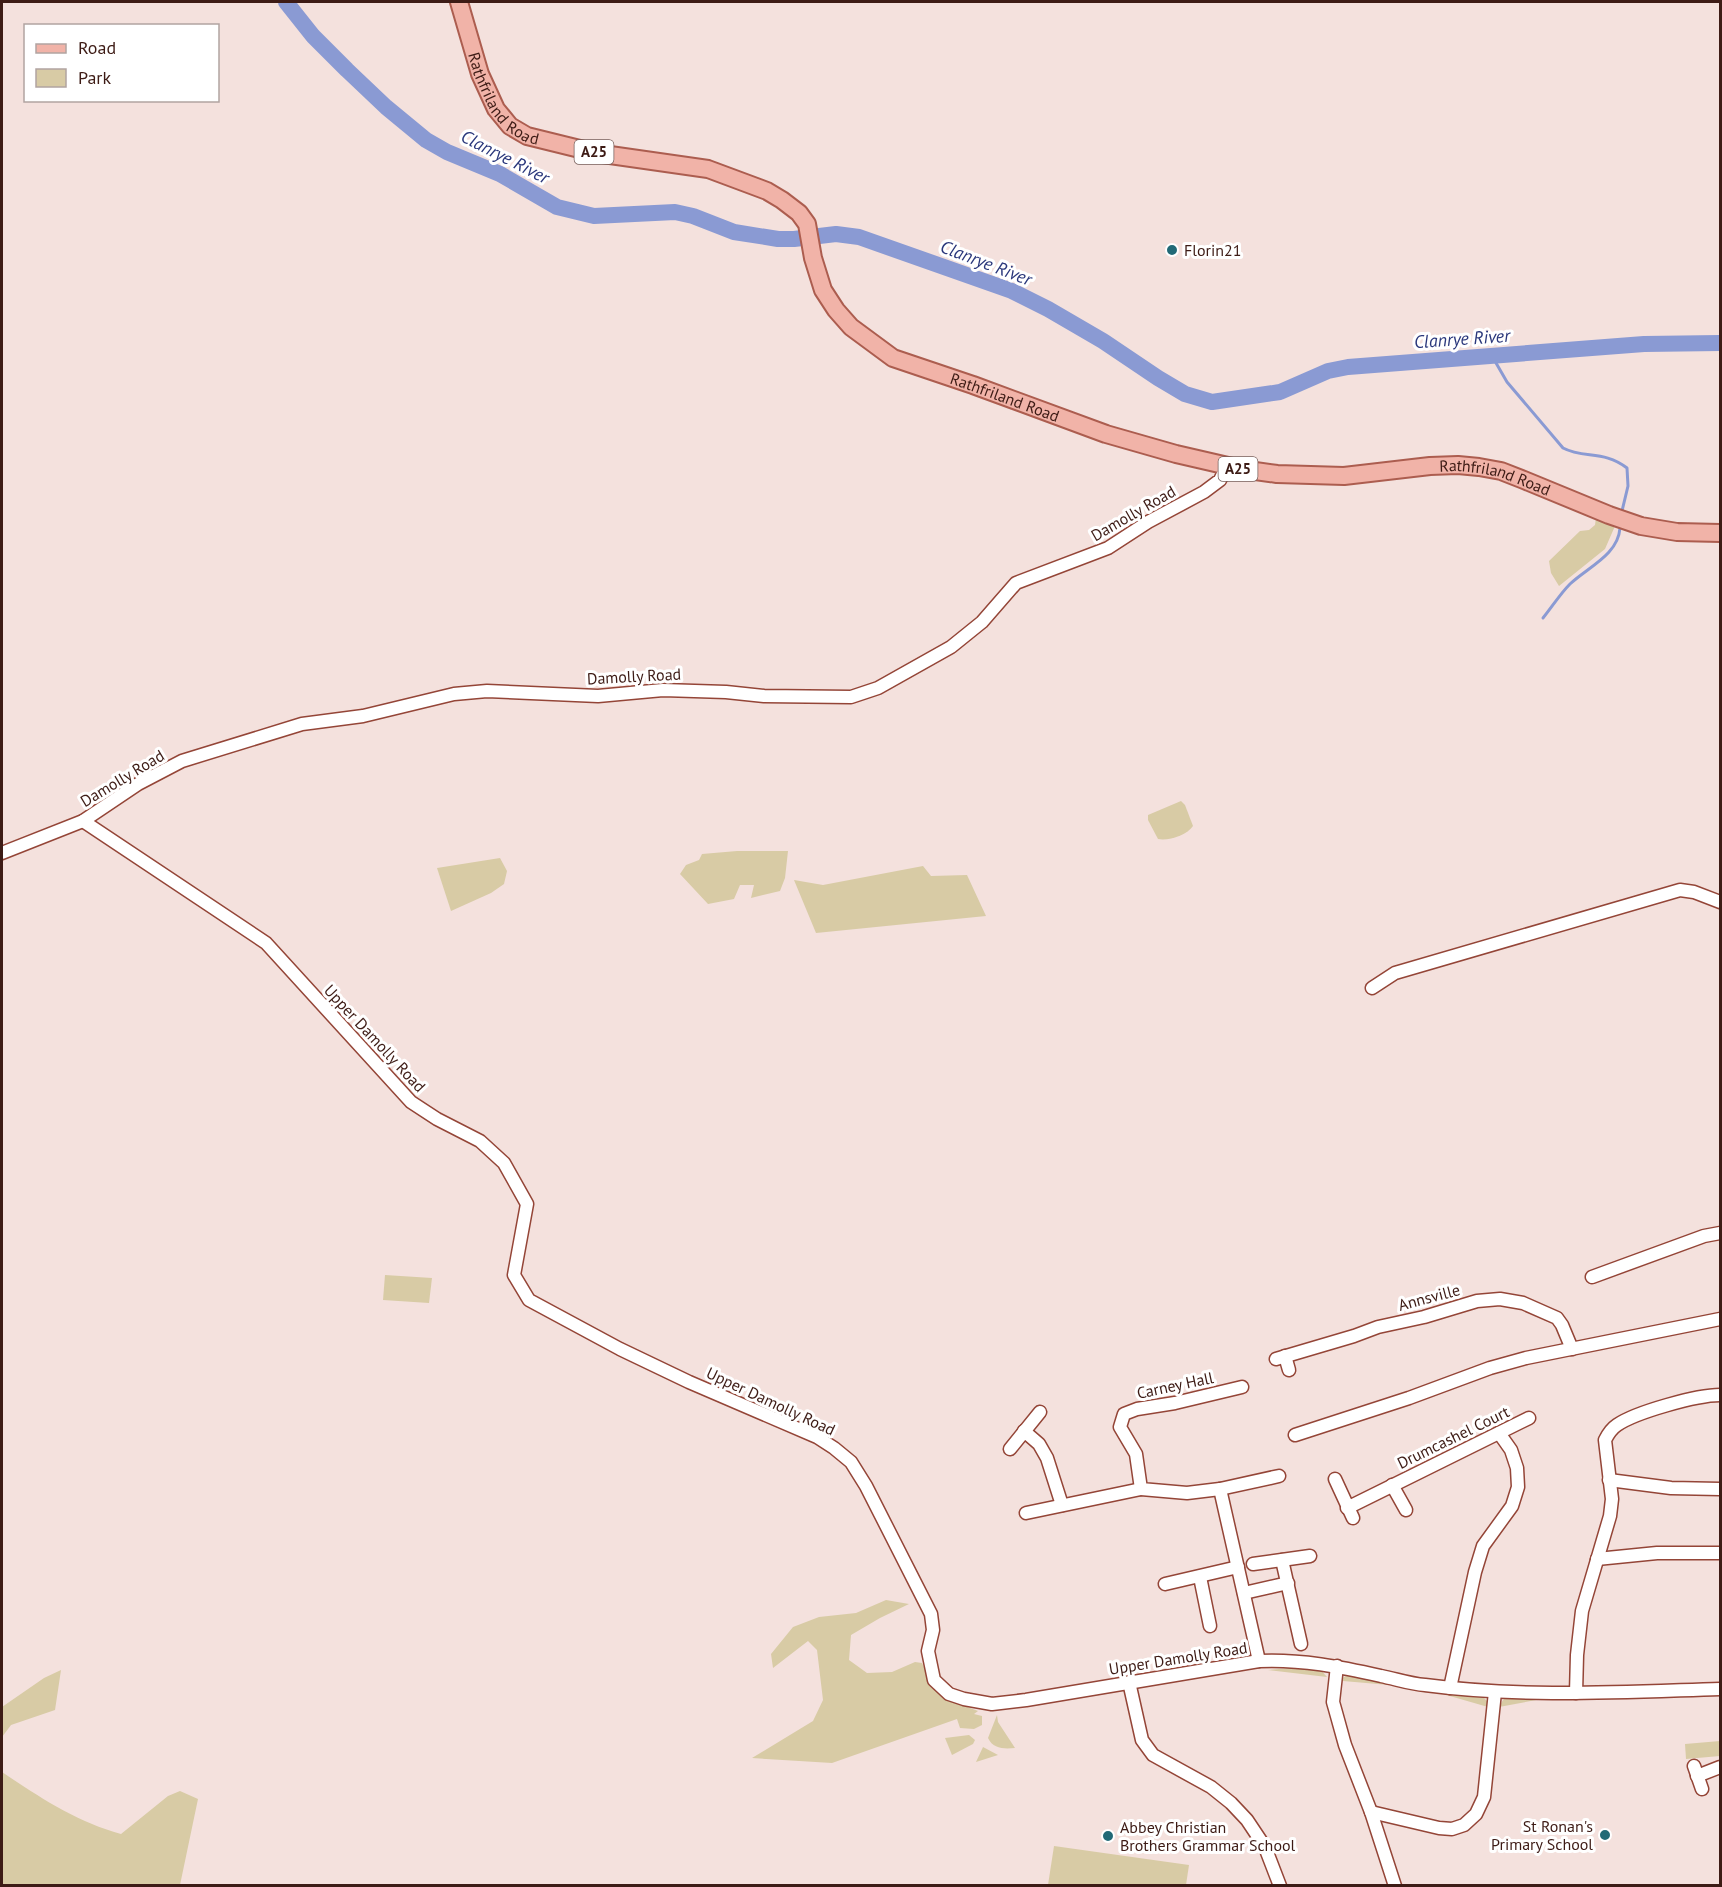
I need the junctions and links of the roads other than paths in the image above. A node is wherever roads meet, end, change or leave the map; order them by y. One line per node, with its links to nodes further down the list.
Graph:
1 (459, 2): 2 (main road, Rathfriland Road / A25)
2 (1227, 466): 3 (main road, Rathfriland Road / A25); 4 (street, Damolly Road)
3 (1720, 533)
4 (83, 821): 5 (street, Damolly Road); 45 (street, Upper Damolly Road)
5 (2, 853)
6 (1720, 902): 7 (street)
7 (1372, 987)
8 (1720, 1233): 9 (street)
9 (1592, 1277)
10 (1720, 1318): 11 (street)
11 (1572, 1349): 12 (street, Annsville); 19 (street)
12 (1289, 1370)
13 (1242, 1387): 25 (street, Carney Hall)
14 (1720, 1395): 23 (street)
15 (1040, 1412): 17 (street)
16 (1529, 1418): 18 (street, Drumcashel Court)
17 (1024, 1431): 20 (street); 28 (street)
18 (1499, 1433): 24 (street, Drumcashel Court); 46 (street)
19 (1294, 1435)
20 (1010, 1449)
21 (1279, 1476): 26 (street)
22 (1335, 1479): 24 (street, Drumcashel Court)
23 (1609, 1480): 27 (street); 33 (street)
24 (1392, 1485): 29 (street, Drumcashel Court)
25 (1142, 1489): 26 (street); 28 (street)
26 (1220, 1489): 36 (street)
27 (1720, 1489)
28 (1062, 1505): 30 (street)
29 (1406, 1510)
30 (1026, 1513)
31 (1720, 1553): 33 (street)
32 (1310, 1556): 34 (street)
33 (1597, 1559): 49 (street)
34 (1282, 1560): 35 (street); 38 (street)
35 (1253, 1564)
36 (1238, 1568): 37 (street); 40 (street)
37 (1200, 1577): 39 (street); 41 (street)
38 (1288, 1583): 40 (street); 42 (street)
39 (1165, 1584)
40 (1244, 1593): 43 (street)
41 (1210, 1626)
42 (1301, 1644)
43 (1260, 1661): 44 (street, Upper Damolly Road); 45 (street, Upper Damolly Road)
44 (1337, 1666): 46 (street, Upper Damolly Road); 52 (street)
45 (1129, 1682): 53 (street)
46 (1450, 1688): 48 (street, Upper Damolly Road)
47 (1720, 1689): 49 (street, Upper Damolly Road)
48 (1495, 1692): 49 (street, Upper Damolly Road); 52 (street)
49 (1576, 1693)
50 (1720, 1767): 51 (street)
51 (1702, 1789)
52 (1371, 1812): 54 (street)
53 (1280, 1886)
54 (1395, 1886)

